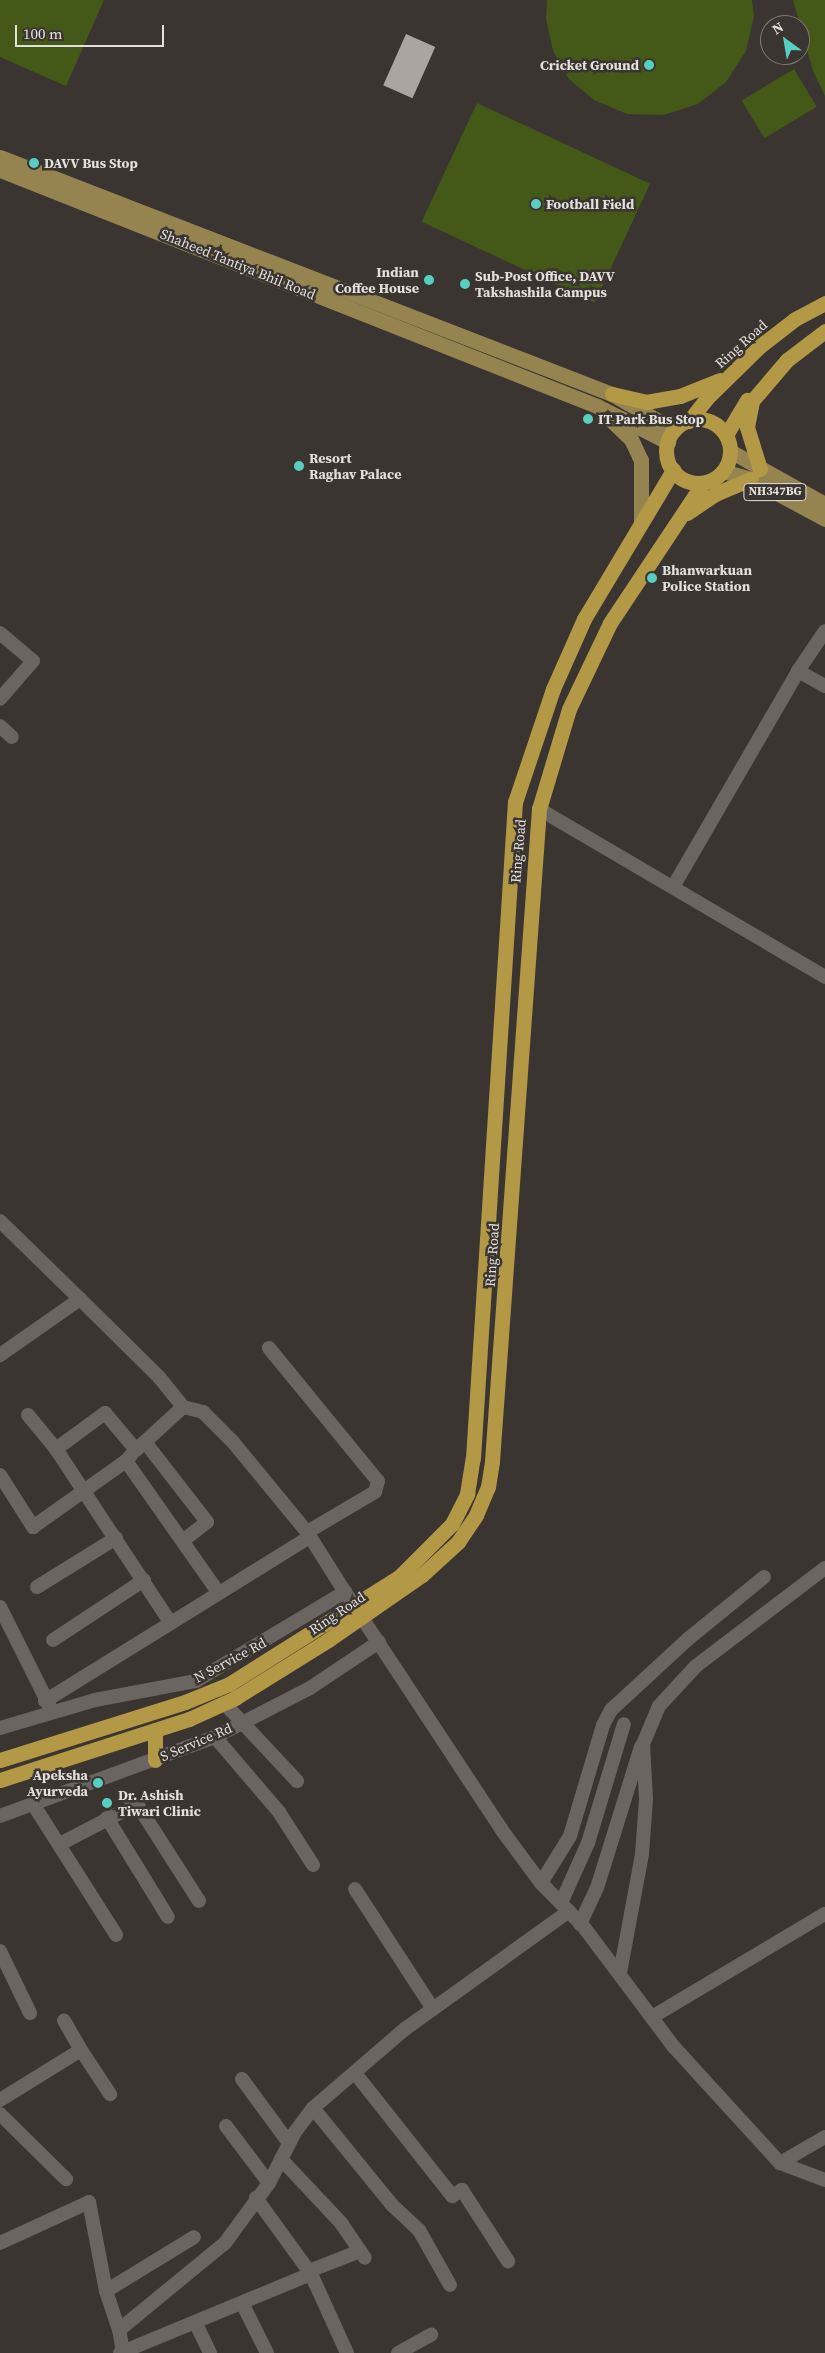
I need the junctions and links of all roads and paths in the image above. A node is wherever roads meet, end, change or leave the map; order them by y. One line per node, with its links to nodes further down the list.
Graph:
1 (0, 157): 4 (main road)
2 (0, 170): 4 (main road, Shaheed Tantiya Bhil Road)
3 (825, 304): 6 (highway, Ring Road)
4 (403, 322): 7 (main road); 8 (main road, Shaheed Tantiya Bhil Road)
5 (825, 329): 10 (highway); 15 (highway)
6 (729, 376): 7 (highway); 9 (highway, Ring Road)
7 (612, 394): 11 (main road)
8 (597, 406): 11 (main road, Shaheed Tantiya Bhil Road); 20 (main road)
9 (689, 421): 10 (highway); 11 (highway)
10 (726, 435): 12 (highway)
11 (671, 436): 13 (highway)
12 (730, 451): 14 (highway); 15 (main road, NH347BG)
13 (673, 470): 16 (highway); 20 (highway, Ring Road)
14 (723, 471): 15 (main road, NH347BG); 16 (highway)
15 (756, 474): 17 (main road, NH347BG); 18 (main road, NH347BG); 19 (highway)
16 (702, 482): 19 (highway, Ring Road)
17 (825, 504)
18 (825, 519)
19 (677, 521): 28 (highway, Ring Road)
20 (641, 522): 52 (highway, Ring Road)
21 (825, 631): 23 (street)
22 (0, 633): 25 (street)
23 (798, 671): 24 (street); 29 (street)
24 (825, 686)
25 (0, 699)
26 (0, 726): 27 (street)
27 (12, 737)
28 (539, 809): 29 (street); 52 (highway, Ring Road)
29 (673, 887): 30 (street)
30 (825, 977)
31 (0, 1221): 32 (street)
32 (80, 1299): 34 (street); 35 (street)
33 (269, 1348): 42 (street)
34 (0, 1355)
35 (183, 1407): 37 (street); 42 (street)
36 (28, 1415): 38 (street)
37 (140, 1446): 38 (street); 39 (street); 44 (street)
38 (56, 1449): 41 (street)
39 (126, 1461): 41 (street); 44 (street)
40 (0, 1475): 41 (street)
41 (85, 1491): 43 (street)
42 (309, 1535): 49 (street); 50 (street)
43 (116, 1538): 47 (street); 48 (street)
44 (183, 1541): 49 (street)
45 (825, 1568): 63 (street)
46 (764, 1577): 73 (street)
47 (144, 1580): 53 (street); 54 (street)
48 (36, 1586)
49 (218, 1592): 53 (street)
50 (345, 1592): 52 (street); 57 (street, N Service Rd)
51 (0, 1607): 57 (street)
52 (358, 1611): 55 (street); 56 (highway, Ring Road); 64 (highway, Ring Road)
53 (170, 1622): 57 (street)
54 (52, 1640)
55 (379, 1642): 58 (street, S Service Rd); 73 (street)
56 (224, 1702): 58 (street); 61 (highway, Ring Road)
57 (49, 1706): 60 (street, N Service Rd)
58 (244, 1721): 62 (street, S Service Rd); 67 (street)
59 (624, 1724): 76 (street)
60 (0, 1728)
61 (155, 1730): 65 (highway); 66 (highway, Ring Road)
62 (215, 1737): 65 (street, S Service Rd); 72 (street)
63 (642, 1744): 79 (street); 83 (street)
64 (0, 1760)
65 (155, 1760): 68 (street, S Service Rd)
66 (0, 1780)
67 (297, 1781)
68 (33, 1804): 69 (street, S Service Rd); 71 (street)
69 (0, 1816)
70 (106, 1818): 71 (street); 75 (street); 78 (street)
71 (60, 1844): 80 (street)
72 (313, 1865)
73 (541, 1883): 76 (street)
74 (355, 1889): 84 (street)
75 (199, 1901)
76 (565, 1907): 79 (street); 84 (street)
77 (825, 1914): 86 (street)
78 (168, 1917)
79 (580, 1924): 83 (street)
80 (116, 1935)
81 (0, 1950): 82 (street)
82 (4, 1971): 85 (street)
83 (620, 1974): 86 (street)
84 (433, 2008): 89 (street)
85 (30, 2013)
86 (652, 2017): 99 (street)
87 (64, 2021): 88 (street)
88 (81, 2050): 91 (street); 92 (street)
89 (355, 2073): 93 (street); 106 (street)
90 (242, 2079): 97 (street)
91 (110, 2094)
92 (0, 2100)
93 (313, 2108): 97 (street); 108 (street)
94 (0, 2114): 100 (street)
95 (226, 2126): 102 (street)
96 (825, 2137): 99 (street)
97 (289, 2144): 98 (street)
98 (280, 2160): 102 (street); 107 (street)
99 (780, 2163): 101 (street)
100 (66, 2179)
101 (825, 2180)
102 (268, 2183): 103 (street)
103 (256, 2198): 107 (street); 112 (street)
104 (194, 2237): 109 (street)
105 (0, 2243): 109 (street)
106 (508, 2261)
107 (310, 2273): 110 (street); 117 (street)
108 (450, 2285)
109 (106, 2292): 112 (street)
110 (243, 2305): 111 (street); 116 (street)
111 (196, 2324): 114 (street); 115 (street)
112 (119, 2330): 114 (street)
113 (432, 2335): 118 (street)
114 (122, 2352)
115 (210, 2353)
116 (267, 2353)
117 (347, 2353)
118 (398, 2353)

